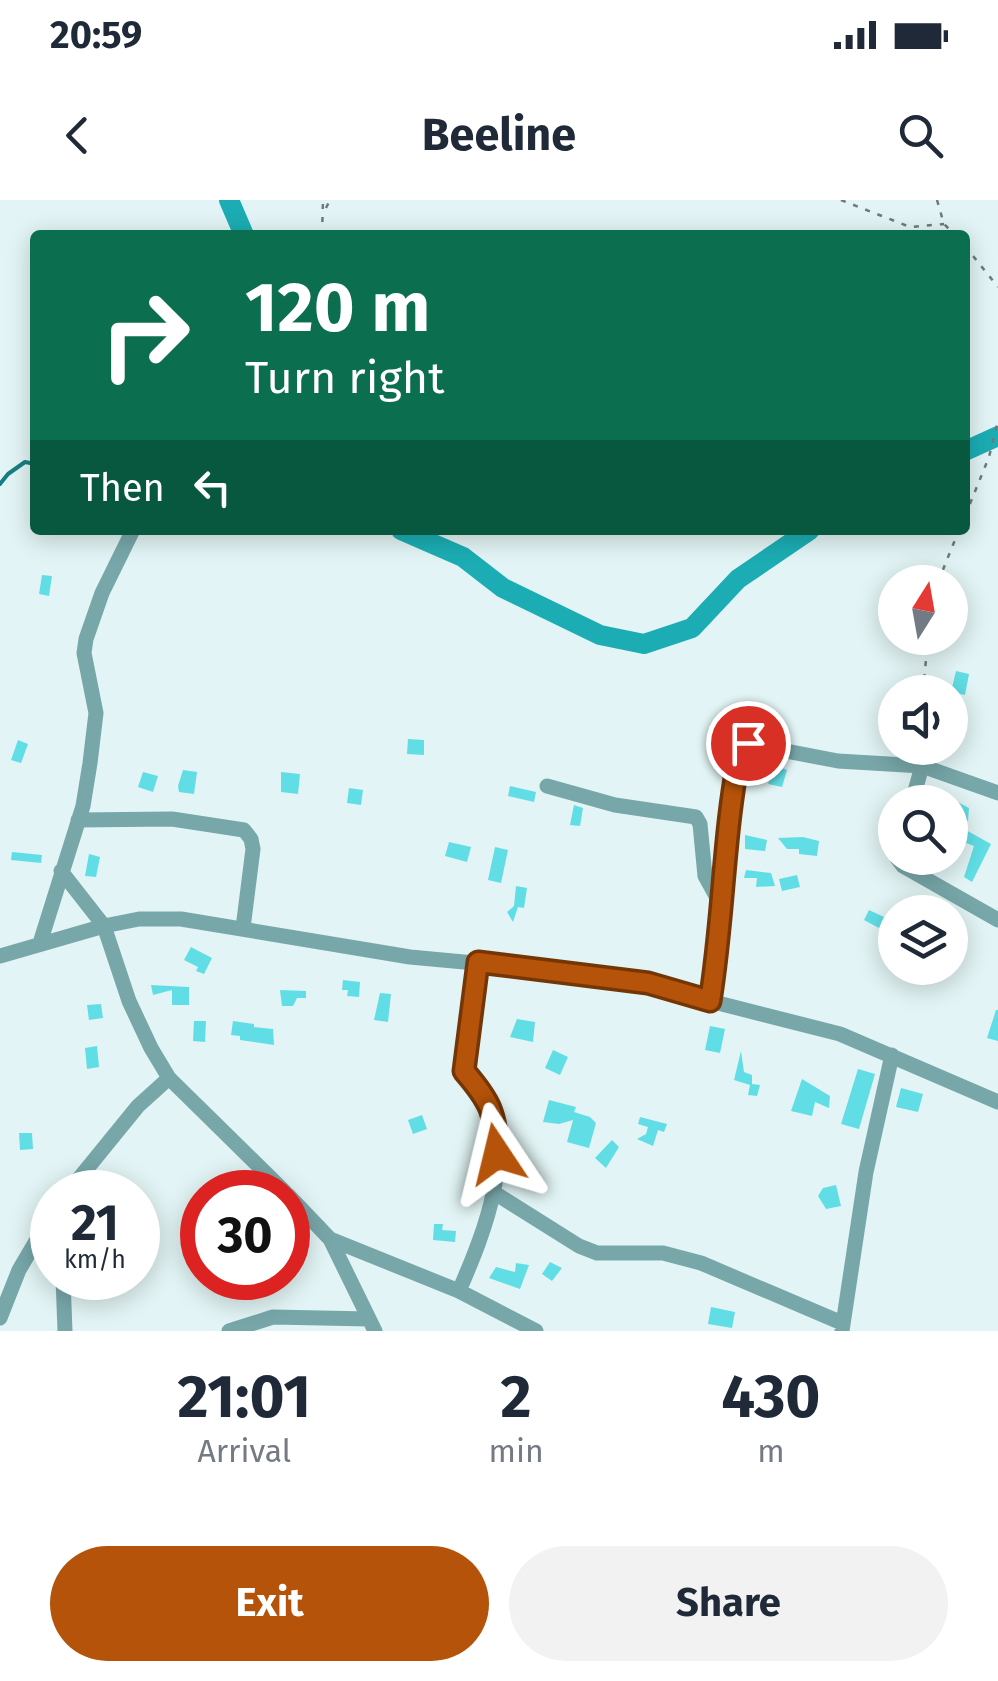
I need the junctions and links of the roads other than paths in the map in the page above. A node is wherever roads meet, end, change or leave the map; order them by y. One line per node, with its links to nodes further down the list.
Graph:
1 (131, 535): 6 (street)
2 (922, 766): 3 (street); 5 (street); 9 (street)
3 (917, 785)
4 (547, 786): 9 (street)
5 (998, 793)
6 (78, 820): 7 (street); 12 (street)
7 (61, 870): 11 (street); 13 (street)
8 (918, 875): 10 (street)
9 (721, 905): 16 (street)
10 (998, 920)
11 (104, 926): 12 (street); 13 (street); 18 (street)
12 (243, 928): 15 (street)
13 (40, 943): 14 (street)
14 (0, 956)
15 (478, 962): 16 (street); 22 (street)
16 (710, 1001): 17 (street)
17 (892, 1055): 19 (street); 30 (street)
18 (169, 1078): 20 (street); 21 (street)
19 (998, 1102)
20 (85, 1170)
21 (262, 1170)
22 (493, 1192): 26 (street); 30 (street)
23 (310, 1219): 24 (street)
24 (330, 1239): 26 (street); 29 (street)
25 (30, 1252): 28 (street)
26 (460, 1291): 33 (street)
27 (64, 1300): 31 (street)
28 (0, 1318)
29 (372, 1325): 32 (street)
30 (842, 1327)
31 (65, 1331)
32 (229, 1331)
33 (536, 1331)

